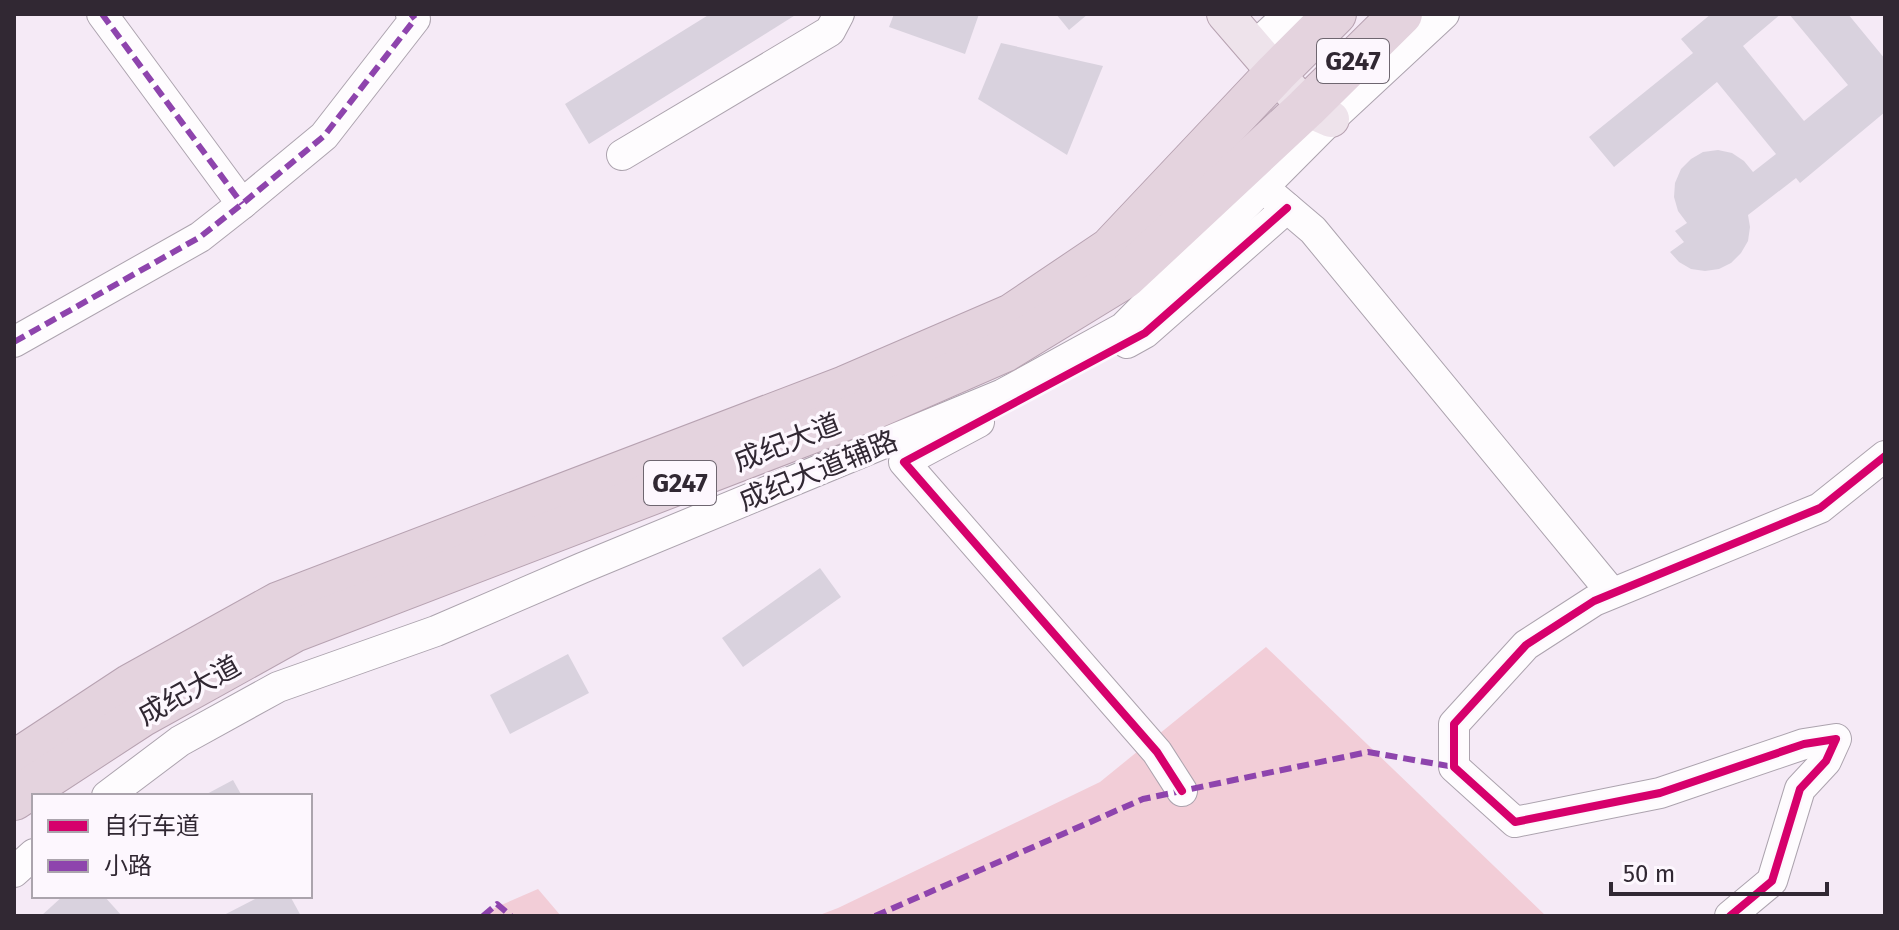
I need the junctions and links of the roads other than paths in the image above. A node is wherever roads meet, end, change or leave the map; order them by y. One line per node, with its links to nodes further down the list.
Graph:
1 (102, 14): 13 (street)
2 (411, 14): 13 (street)
3 (839, 14): 11 (street)
4 (1225, 14): 9 (main road)
5 (1289, 14): 9 (street)
6 (1335, 14): 9 (highway, 成纪大道 / G247)
7 (1401, 14): 10 (highway, 成纪大道 / G247)
8 (1444, 14): 10 (street)
9 (1265, 60): 10 (main road); 20 (highway, 成纪大道 / G247)
10 (1319, 114): 12 (highway, 成纪大道 / G247)
11 (622, 155)
12 (1252, 178): 14 (street); 16 (highway, 成纪大道 / G247); 17 (street, 成纪大道辅路)
13 (242, 204): 15 (street)
14 (1287, 208): 17 (street); 19 (street)
15 (14, 342)
16 (919, 389): 17 (street); 23 (highway, 成纪大道 / G247)
17 (957, 423): 21 (street); 22 (street, 成纪大道辅路)
18 (1885, 456): 19 (street)
19 (1612, 593): 26 (street)
20 (14, 762)
21 (1182, 791)
22 (110, 794)
23 (14, 799)
24 (32, 856): 25 (street)
25 (14, 872)
26 (1730, 916)

